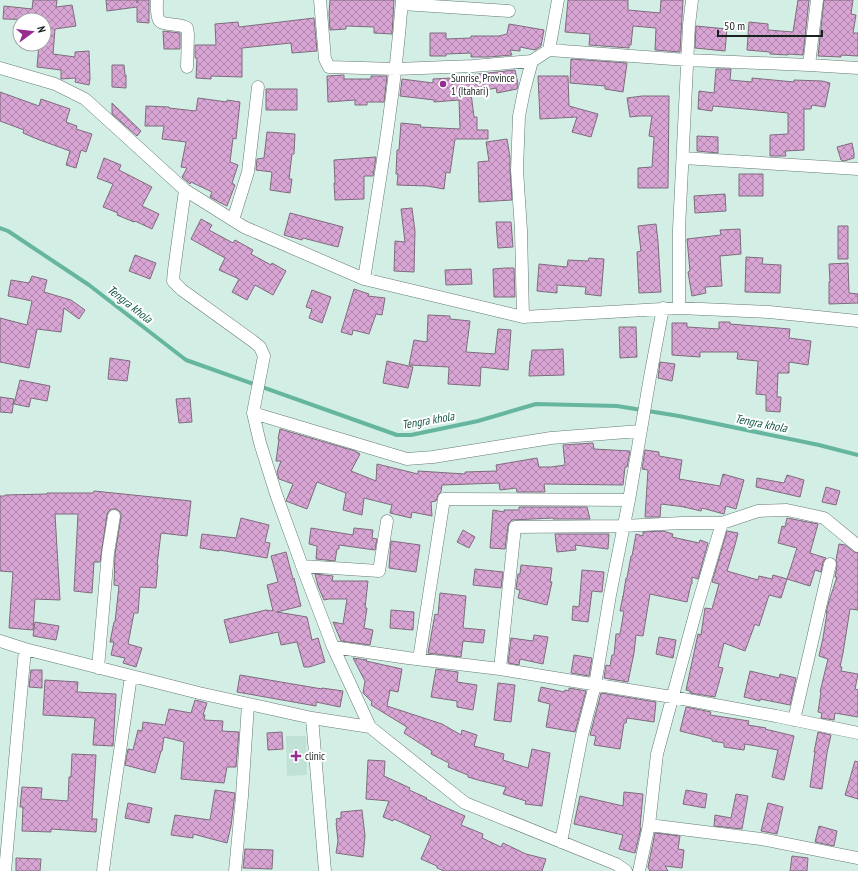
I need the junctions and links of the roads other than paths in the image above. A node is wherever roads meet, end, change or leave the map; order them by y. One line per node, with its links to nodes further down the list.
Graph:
1 (157, 0): 12 (street)
2 (320, 0): 15 (street)
3 (558, 0): 8 (street)
4 (692, 0): 9 (street)
5 (817, 0): 11 (street)
6 (402, 2): 7 (street); 15 (street)
7 (509, 11)
8 (550, 50): 9 (street); 10 (street)
9 (687, 60): 11 (street); 17 (street)
10 (532, 61): 15 (street); 24 (street)
11 (809, 65): 14 (street)
12 (187, 67)
13 (0, 68): 19 (street)
14 (858, 68)
15 (396, 69): 21 (street)
16 (258, 87): 20 (street)
17 (683, 158): 18 (street); 23 (street)
18 (858, 169)
19 (185, 190): 20 (street); 26 (street)
20 (233, 220): 21 (street)
21 (364, 279): 24 (street)
22 (663, 308): 23 (street); 24 (street); 27 (street)
23 (679, 308): 25 (street)
24 (523, 317)
25 (858, 321)
26 (254, 407): 27 (street); 35 (street)
27 (640, 431): 28 (street)
28 (629, 500): 32 (street); 39 (street)
29 (114, 516): 40 (street)
30 (387, 521): 35 (street)
31 (722, 523): 32 (street); 33 (street); 44 (street)
32 (623, 526): 41 (street); 43 (street)
33 (858, 546)
34 (830, 564): 47 (street)
35 (302, 566): 37 (street)
36 (0, 641): 38 (street)
37 (334, 647): 39 (street); 48 (street)
38 (25, 649): 40 (street); 53 (street)
39 (419, 659): 41 (street)
40 (98, 668): 42 (street)
41 (500, 669): 43 (street)
42 (131, 676): 45 (street); 54 (street)
43 (595, 685): 44 (street); 51 (street)
44 (672, 697): 47 (street); 50 (street)
45 (248, 704): 46 (street); 55 (street)
46 (312, 718): 48 (street); 56 (street)
47 (794, 720): 49 (street)
48 (370, 727): 51 (street)
49 (858, 733)
50 (649, 824): 52 (street); 58 (street)
51 (561, 842): 57 (street)
52 (858, 858)
53 (5, 871)
54 (103, 871)
55 (235, 871)
56 (325, 871)
57 (626, 871)
58 (639, 871)

